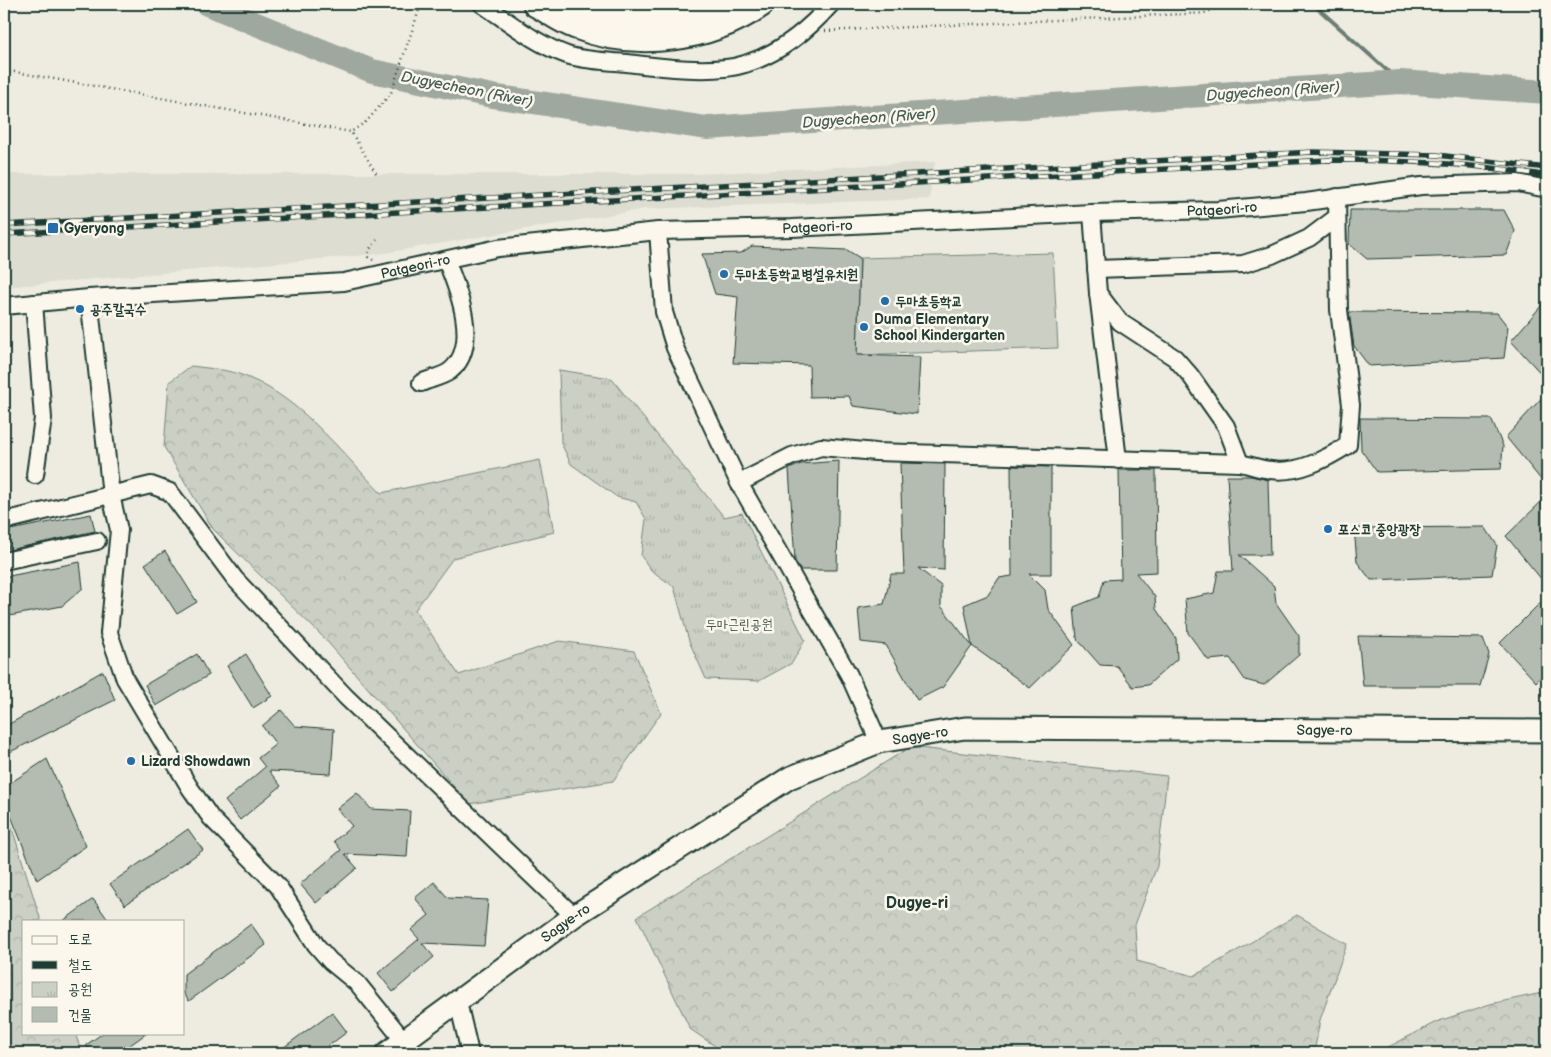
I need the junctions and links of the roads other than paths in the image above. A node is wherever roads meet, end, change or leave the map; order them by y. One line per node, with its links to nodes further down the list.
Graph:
1 (482, 4): 6 (street)
2 (536, 4): 5 (highway)
3 (579, 4): 4 (highway)
4 (725, 4)
5 (761, 4)
6 (831, 4)
7 (1547, 189): 8 (street, Patgeori-ro)
8 (1337, 197): 9 (street, Patgeori-ro); 10 (street)
9 (1092, 214): 11 (street, Patgeori-ro); 13 (street)
10 (1337, 217): 13 (street); 20 (street)
11 (658, 231): 12 (street, Patgeori-ro); 22 (street)
12 (446, 260): 15 (street, Patgeori-ro); 18 (street)
13 (1096, 269): 14 (street)
14 (1098, 294): 19 (street); 20 (street)
15 (89, 298): 16 (street, Patgeori-ro); 23 (street)
16 (34, 303): 17 (street, Patgeori-ro); 21 (street)
17 (4, 306)
18 (420, 383)
19 (1118, 460): 20 (street); 22 (street)
20 (1240, 463)
21 (35, 475)
22 (739, 483): 28 (street)
23 (111, 495): 24 (street); 29 (street); 31 (street)
24 (4, 521)
25 (97, 541): 26 (street)
26 (4, 561)
27 (1547, 731): 28 (main road, Sagye-ro)
28 (879, 742): 29 (main road, Sagye-ro)
29 (574, 916): 30 (main road, Sagye-ro)
30 (458, 1002): 31 (main road, Sagye-ro); 33 (street)
31 (404, 1041): 32 (main road, Sagye-ro)
32 (387, 1053)
33 (470, 1053)

